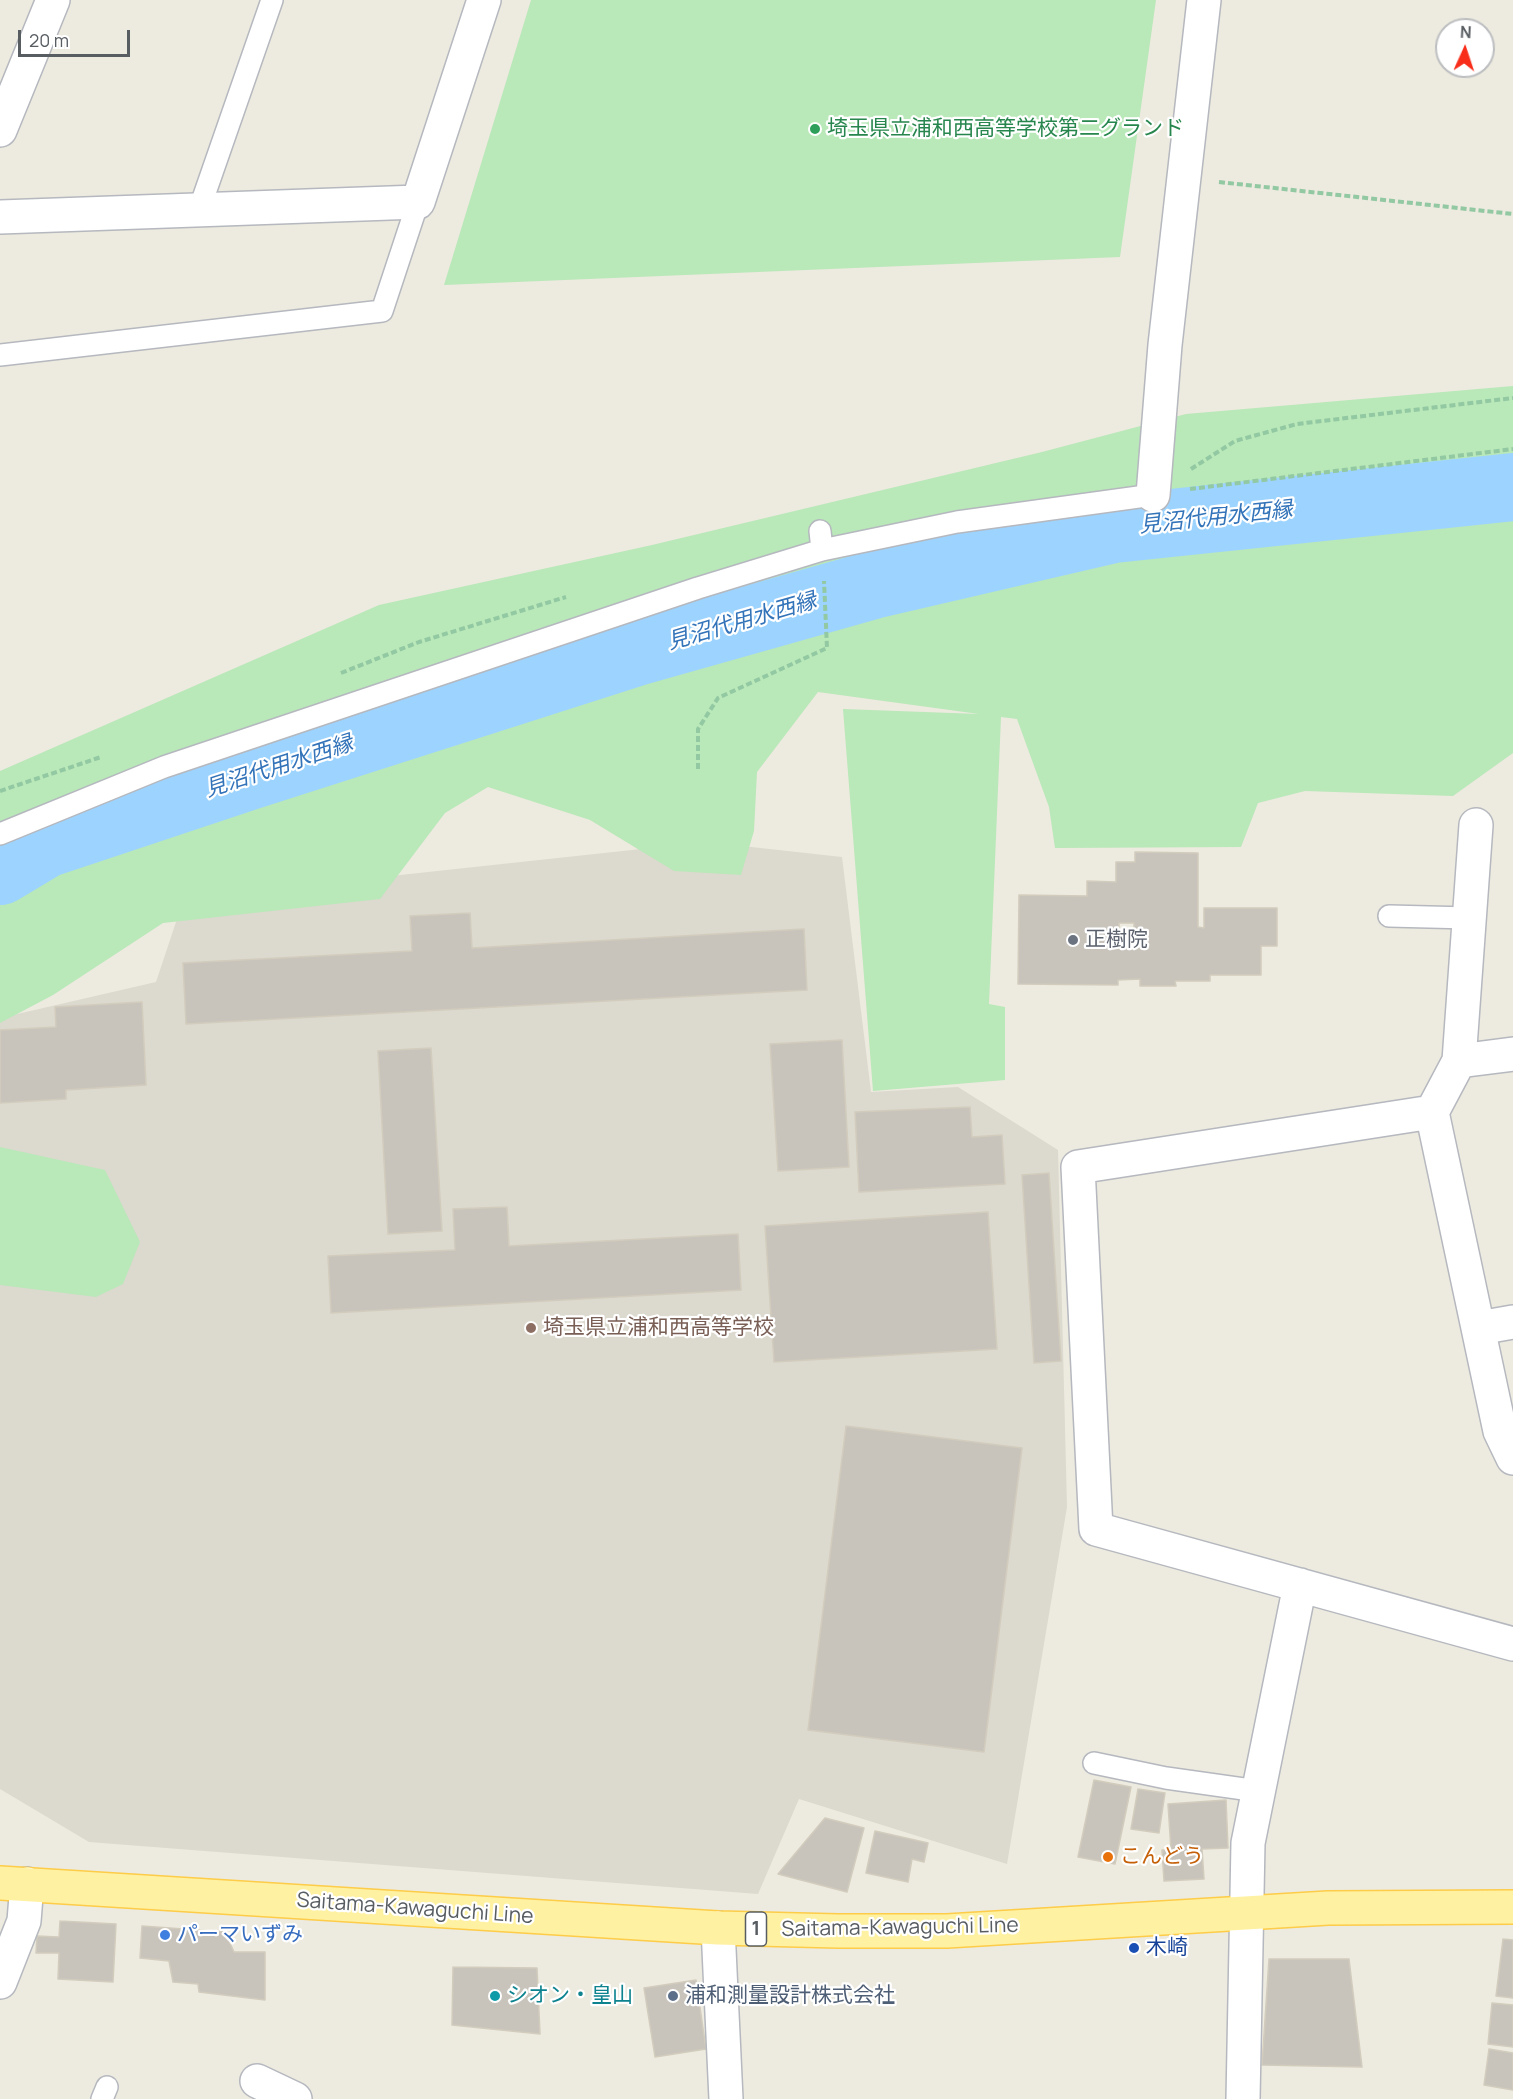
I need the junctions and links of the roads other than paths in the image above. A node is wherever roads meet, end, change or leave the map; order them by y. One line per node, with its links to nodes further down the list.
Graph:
1 (53, 0): 5 (street)
2 (272, 0): 8 (lane)
3 (484, 0): 7 (street)
4 (1204, 0): 11 (street)
5 (9, 83): 6 (street)
6 (0, 130)
7 (418, 202): 8 (street); 10 (lane)
8 (199, 210): 9 (street)
9 (0, 217)
10 (0, 355)
11 (1153, 495): 13 (lane)
12 (1476, 825): 15 (street)
13 (0, 834)
14 (1389, 916): 15 (lane)
15 (1469, 918): 17 (street)
16 (1513, 1054): 17 (street)
17 (1459, 1061): 18 (street)
18 (1432, 1112): 20 (street); 22 (street)
19 (1513, 1322): 20 (street)
20 (1479, 1328): 21 (street)
21 (1513, 1458)
22 (1300, 1586): 23 (street); 25 (street)
23 (1513, 1644)
24 (1094, 1763): 25 (lane)
25 (1258, 1791): 28 (street)
26 (14, 1884): 29 (main road, Saitama-Kawaguchi Line / 1); 30 (street)
27 (1513, 1907): 28 (main road, Saitama-Kawaguchi Line / 1)
28 (1245, 1912): 29 (main road, Saitama-Kawaguchi Line / 1); 34 (street)
29 (718, 1928): 33 (street)
30 (0, 1982)
31 (257, 2081): 32 (street)
32 (295, 2099)
33 (726, 2099)
34 (1243, 2099)

